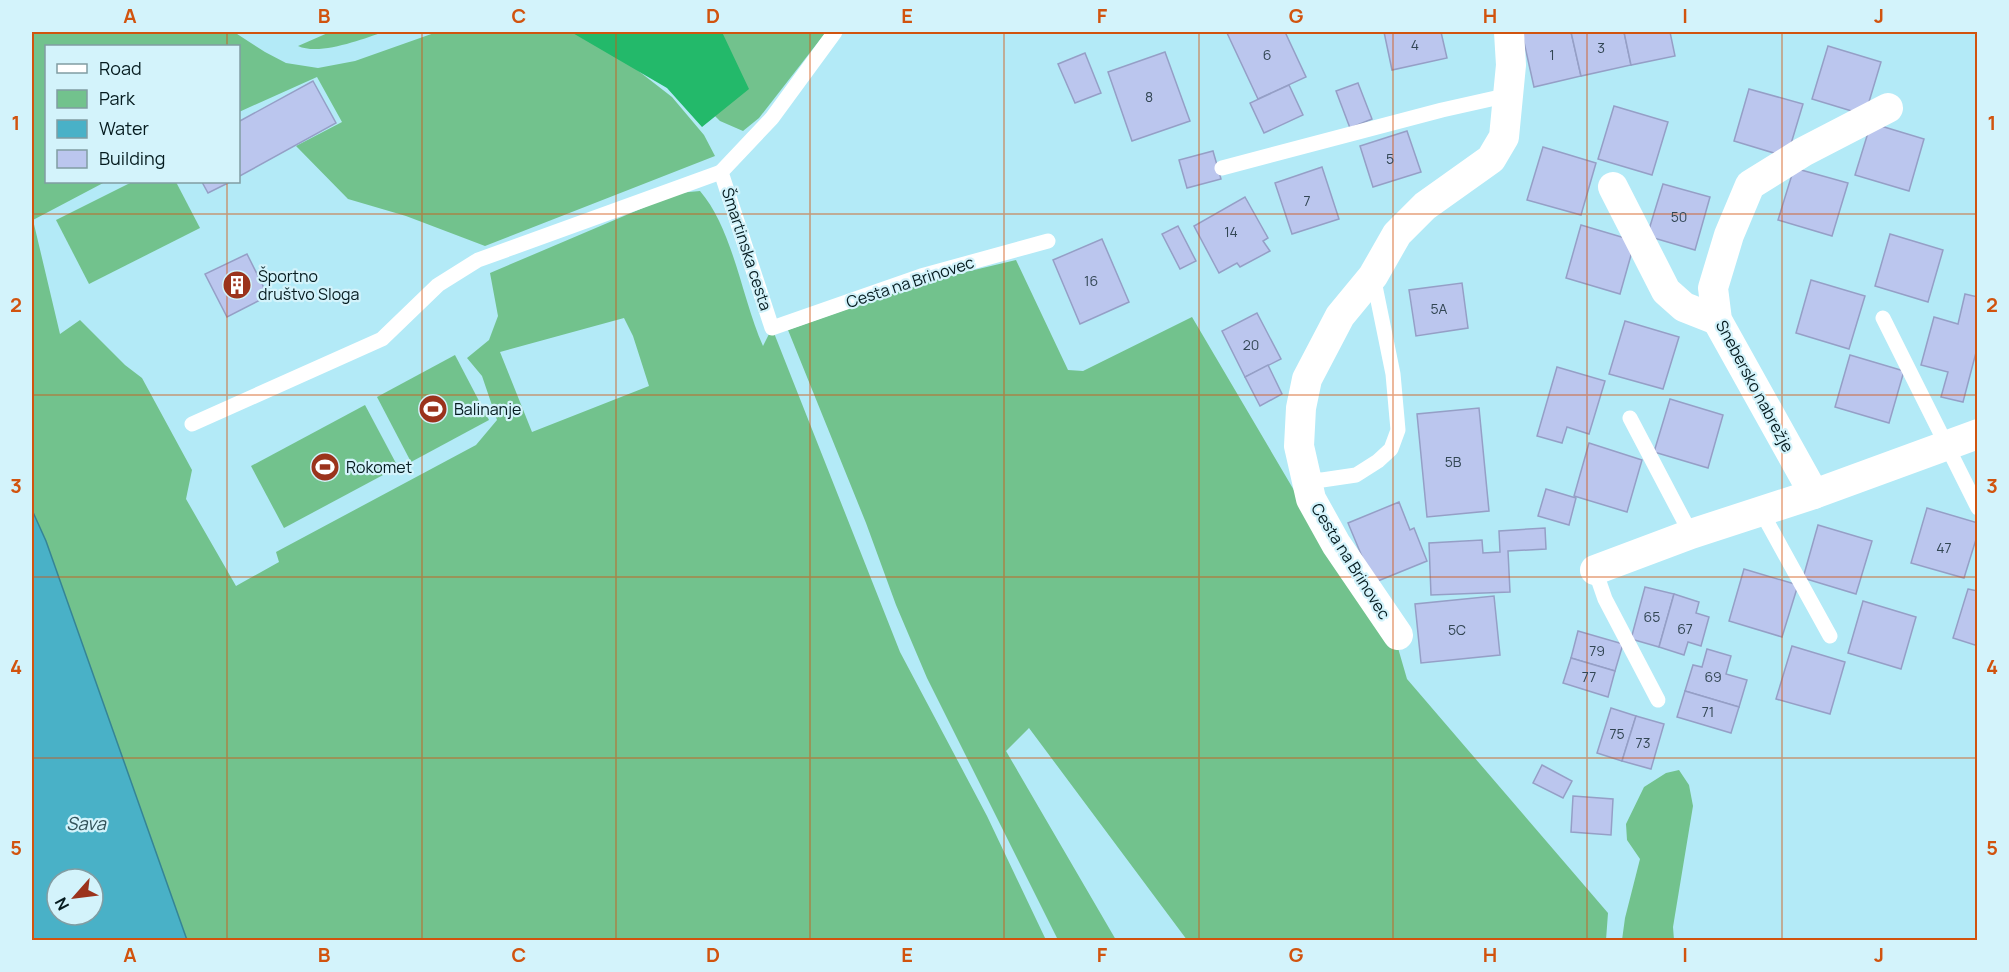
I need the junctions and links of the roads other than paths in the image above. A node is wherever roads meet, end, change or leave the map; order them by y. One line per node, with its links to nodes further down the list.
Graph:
1 (835, 32): 6 (lane, Šmartinska cesta)
2 (1509, 32): 3 (street, Cesta na Brinovec)
3 (1509, 95): 5 (lane); 9 (street, Cesta na Brinovec)
4 (1887, 108): 11 (street, Snebersko nabrežje)
5 (1222, 168)
6 (721, 172): 12 (lane, Šmartinska cesta); 14 (lane)
7 (1613, 187): 11 (street)
8 (1048, 241): 12 (lane, Cesta na Brinovec)
9 (1373, 276): 17 (street, Cesta na Brinovec); 17 (lane)
10 (1883, 318): 16 (lane)
11 (1717, 320): 18 (street, Snebersko nabrežje)
12 (772, 328)
13 (1630, 418): 21 (lane)
14 (192, 424)
15 (1977, 434): 16 (street)
16 (1946, 444): 18 (street); 19 (lane)
17 (1305, 479): 23 (street, Cesta na Brinovec)
18 (1814, 494): 20 (street)
19 (1977, 508)
20 (1761, 511): 21 (street); 24 (lane)
21 (1691, 534): 22 (street)
22 (1595, 570): 25 (lane)
23 (1398, 635)
24 (1830, 636)
25 (1658, 700)

